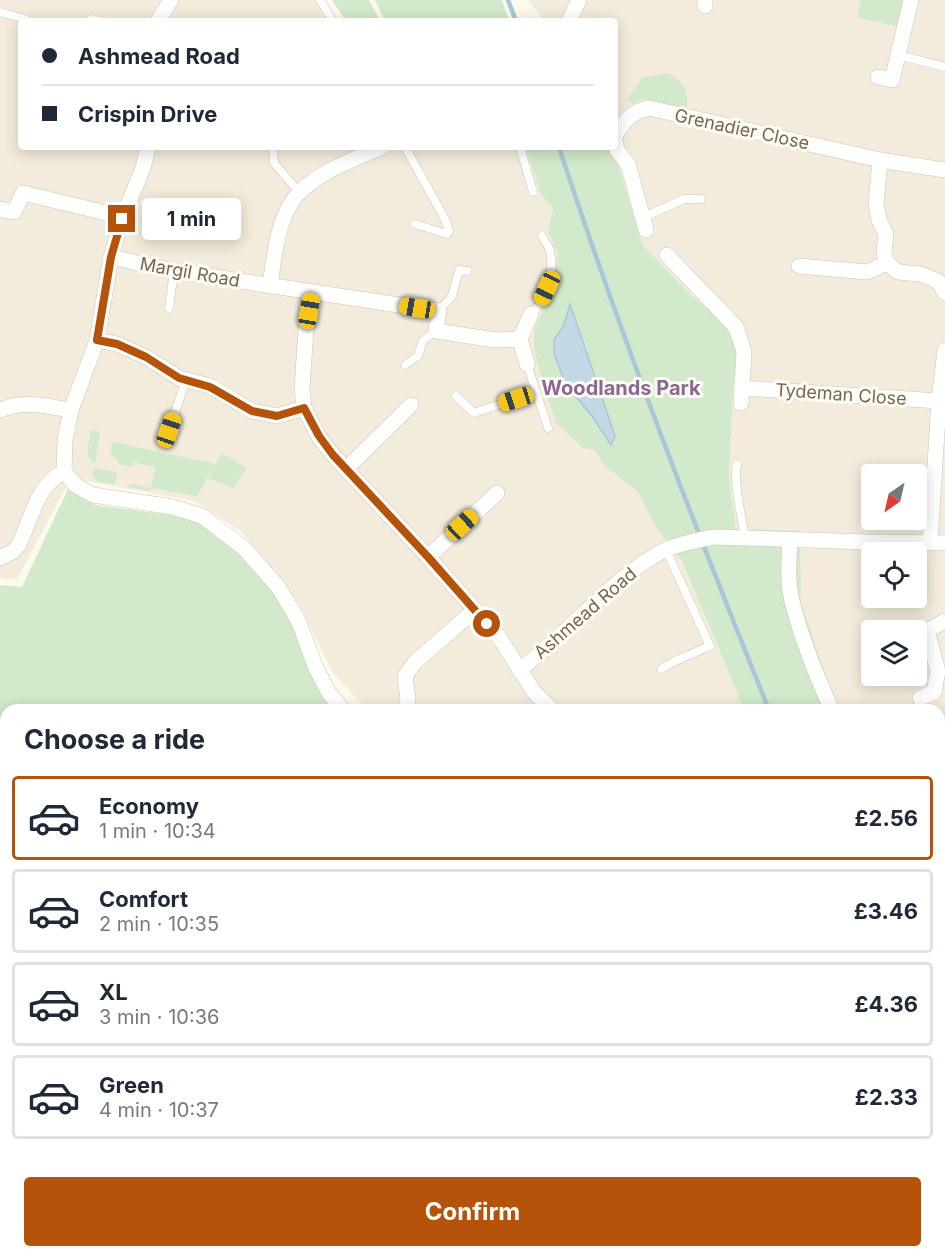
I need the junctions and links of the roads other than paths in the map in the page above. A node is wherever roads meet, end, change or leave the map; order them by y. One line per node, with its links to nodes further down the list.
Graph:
1 (171, 0): 7 (street)
2 (320, 0): 8 (lane)
3 (579, 0): 9 (street)
4 (911, 0): 10 (street)
5 (0, 12): 6 (lane)
6 (22, 18)
7 (160, 18)
8 (331, 18)
9 (570, 18)
10 (898, 56): 11 (lane); 12 (street)
11 (945, 67)
12 (878, 77)
13 (618, 132): 20 (street, Grenadier Close)
14 (147, 150): 26 (street)
15 (273, 150): 22 (lane)
16 (376, 150): 22 (street)
17 (407, 150): 27 (lane)
18 (521, 150): 23 (lane)
19 (617, 150): 28 (street, Grenadier Close)
20 (880, 160): 21 (street, Grenadier Close); 32 (street)
21 (945, 170)
22 (299, 192): 36 (street)
23 (533, 192)
24 (701, 199): 28 (lane)
25 (0, 209): 26 (street)
26 (122, 219): 31 (street)
27 (415, 224)
28 (645, 224)
29 (542, 236): 41 (lane)
30 (667, 255): 51 (street, Tydeman Close)
31 (111, 257): 34 (street, Margil Road); 44 (street)
32 (887, 263): 33 (street); 38 (street)
33 (799, 266)
34 (174, 271): 36 (street, Margil Road); 39 (lane)
35 (467, 271): 40 (lane)
36 (270, 286): 37 (street)
37 (312, 293): 40 (street); 53 (street, Ashmead Road)
38 (945, 293)
39 (169, 308)
40 (439, 311): 42 (street)
41 (531, 314): 43 (street)
42 (436, 331): 43 (street); 47 (lane)
43 (520, 339): 46 (street)
44 (97, 340): 48 (street); 55 (street)
45 (945, 350): 51 (street, Ashmead Road)
46 (527, 364): 49 (lane)
47 (405, 365)
48 (186, 380): 53 (street); 57 (lane)
49 (536, 392): 50 (lane); 56 (lane)
50 (456, 396)
51 (939, 401): 64 (street, Ashmead Road)
52 (411, 405): 59 (street)
53 (304, 408): 59 (street, Ashmead Road)
54 (0, 410): 55 (street)
55 (71, 410): 60 (street)
56 (548, 428)
57 (169, 430)
58 (738, 465): 62 (lane)
59 (346, 469): 66 (street, Ashmead Road)
60 (64, 471): 67 (street); 73 (street)
61 (497, 493): 66 (street)
62 (745, 537): 63 (street, Ashmead Road); 65 (street, Ashmead Road)
63 (790, 540): 64 (street, Ashmead Road); 76 (street)
64 (938, 542)
65 (666, 550): 70 (lane); 71 (street, Ashmead Road)
66 (428, 557): 68 (street, Ashmead Road)
67 (0, 558)
68 (475, 610): 71 (street, Ashmead Road); 74 (street)
69 (945, 621): 72 (street)
70 (661, 669)
71 (519, 670): 75 (street)
72 (920, 698)
73 (338, 704)
74 (407, 704)
75 (546, 704)
76 (829, 704)

